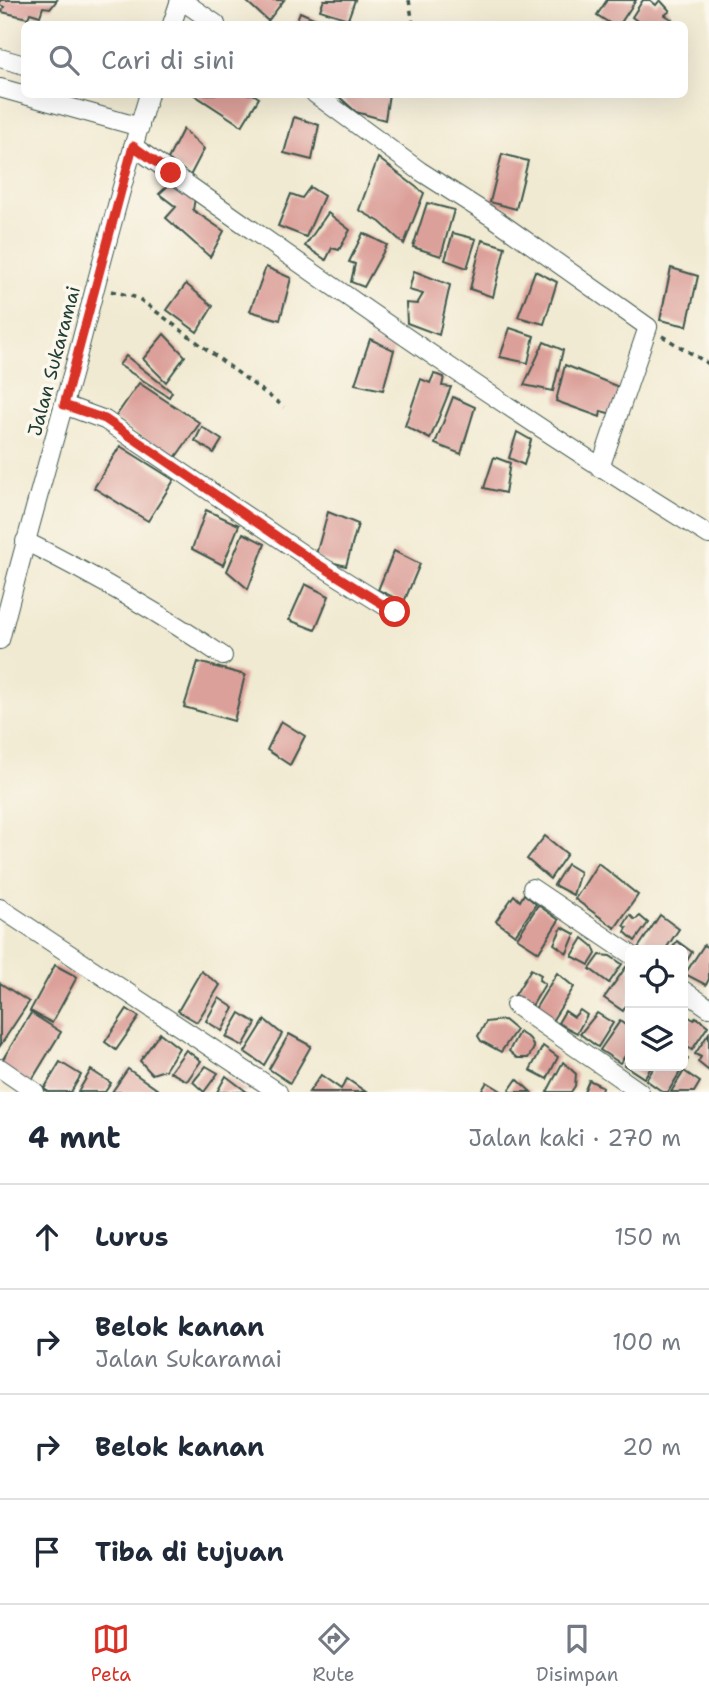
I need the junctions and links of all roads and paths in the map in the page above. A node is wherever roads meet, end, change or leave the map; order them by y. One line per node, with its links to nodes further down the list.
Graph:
1 (181, 0): 3 (street); 4 (street)
2 (409, 0): 5 (path)
3 (173, 21)
4 (212, 21)
5 (412, 21)
6 (0, 58): 7 (street)
7 (21, 64)
8 (0, 88): 9 (street)
9 (21, 94)
10 (36, 98): 13 (street)
11 (142, 98): 13 (street, Jalan Sukaramai)
12 (320, 98): 16 (street)
13 (140, 127): 14 (street, Jalan Sukaramai)
14 (133, 146): 15 (street, Jalan Sukaramai); 20 (street)
15 (96, 287): 18 (street, Jalan Sukaramai); 19 (path)
16 (649, 327): 17 (path); 20 (street)
17 (709, 364)
18 (64, 405): 22 (street, Jalan Sukaramai); 23 (street)
19 (284, 407)
20 (600, 468): 21 (street)
21 (709, 534)
22 (25, 541): 24 (street, Jalan Sukaramai); 25 (street)
23 (395, 612)
24 (0, 640)
25 (223, 656)
26 (532, 888): 28 (street)
27 (0, 908): 34 (street)
28 (625, 951)
29 (688, 993): 31 (street)
30 (515, 1005): 35 (street)
31 (709, 1008)
32 (0, 1068): 33 (street)
33 (35, 1092)
34 (278, 1092)
35 (640, 1092)

